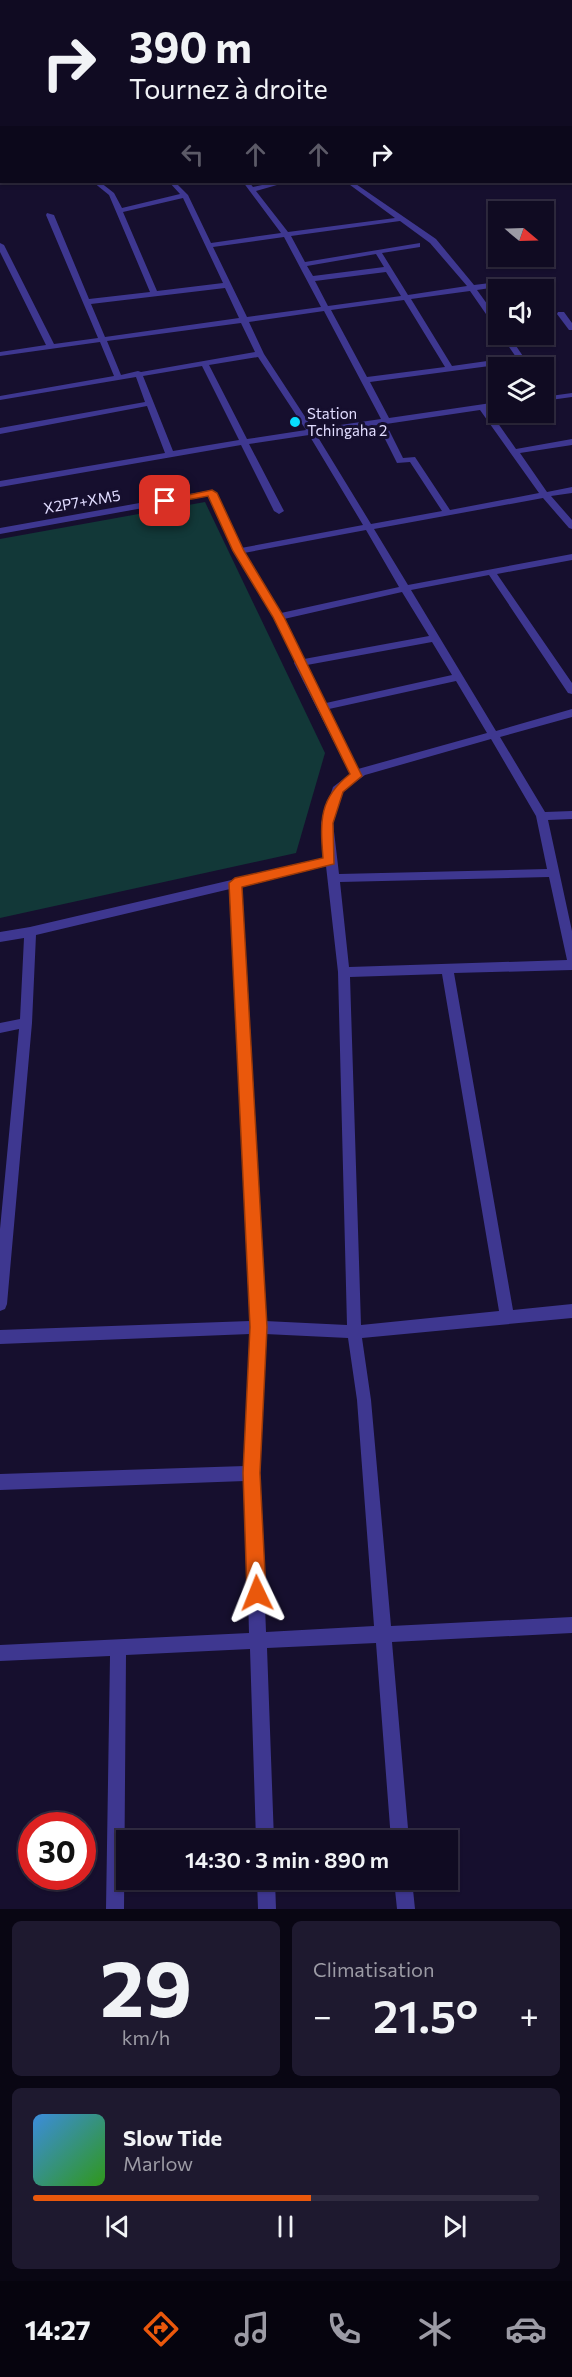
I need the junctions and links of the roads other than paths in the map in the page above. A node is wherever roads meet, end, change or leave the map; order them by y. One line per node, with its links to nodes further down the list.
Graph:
1 (97, 183): 8 (street)
2 (173, 183): 7 (street)
3 (247, 183): 6 (street)
4 (278, 183): 6 (street)
5 (350, 183): 10 (street)
6 (254, 189): 11 (street)
7 (185, 195): 8 (street); 13 (street)
8 (119, 211): 22 (street)
9 (50, 214): 24 (street)
10 (400, 219): 11 (street); 21 (street)
11 (286, 234): 13 (street); 16 (street)
12 (0, 245): 31 (street)
13 (209, 245): 19 (street)
14 (417, 245): 15 (street)
15 (378, 252): 16 (street); 17 (street)
16 (302, 265): 18 (street)
17 (389, 269): 18 (street); 23 (street)
18 (310, 279): 25 (street)
19 (229, 285): 22 (street); 28 (street)
20 (488, 286): 21 (street)
21 (473, 288): 23 (street); 26 (street)
22 (154, 295): 24 (street)
23 (408, 298): 25 (street); 36 (street)
24 (86, 302): 30 (street)
25 (326, 310): 28 (street); 39 (street)
26 (488, 311)
27 (561, 314): 29 (street)
28 (244, 321): 30 (street); 33 (street)
29 (572, 328)
30 (105, 341): 31 (street); 38 (street)
31 (51, 347): 32 (street)
32 (0, 354)
33 (260, 354): 34 (street); 48 (street)
34 (204, 363): 37 (street); 49 (street)
35 (488, 364): 36 (street)
36 (450, 369): 39 (street)
37 (138, 373): 38 (street); 43 (street)
38 (118, 377): 42 (street)
39 (364, 380): 46 (street)
40 (572, 395): 41 (street)
41 (554, 396)
42 (0, 398)
43 (151, 403): 47 (street); 52 (street)
44 (488, 406): 45 (street)
45 (482, 407): 46 (street); 51 (street)
46 (383, 421): 48 (street); 57 (street)
47 (0, 431)
48 (311, 432): 49 (street); 59 (street)
49 (243, 442): 52 (street); 56 (street)
50 (572, 442): 51 (street)
51 (513, 452): 55 (street)
52 (170, 454): 53 (street)
53 (0, 484)
54 (572, 490): 55 (street)
55 (545, 495): 57 (street); 58 (street)
56 (279, 511)
57 (448, 513): 59 (street)
58 (572, 526)
59 (369, 527): 61 (street); 64 (street)
60 (0, 531): 61 (street, X2P7+XM5)
61 (238, 551): 65 (street, X2P7+XM5)
62 (572, 557): 63 (street)
63 (491, 572): 64 (street); 69 (street)
64 (406, 588): 65 (street); 66 (street)
65 (278, 617): 67 (street, X2P7+XM5)
66 (436, 638): 67 (street); 68 (street)
67 (299, 663): 70 (street, X2P7+XM5)
68 (459, 677): 70 (street); 72 (street)
69 (572, 691)
70 (323, 708): 73 (street, X2P7+XM5)
71 (572, 712): 72 (street)
72 (493, 734): 73 (street); 75 (street)
73 (356, 776): 76 (street)
74 (572, 815): 75 (street)
75 (542, 816): 77 (street)
76 (330, 861): 78 (street); 79 (street)
77 (554, 873): 78 (street); 82 (street)
78 (332, 878): 85 (street)
79 (235, 883): 80 (street); 91 (street)
80 (30, 932): 81 (street); 86 (street)
81 (0, 937)
82 (572, 959)
83 (572, 965): 84 (street)
84 (447, 969): 85 (street); 90 (street)
85 (344, 972): 92 (street)
86 (26, 1023): 87 (street); 88 (street)
87 (0, 1028)
88 (0, 1304)
89 (572, 1311): 90 (street)
90 (507, 1316): 92 (street)
91 (258, 1327): 92 (street); 93 (street); 94 (street)
92 (354, 1332): 97 (street)
93 (0, 1337)
94 (252, 1473): 95 (street); 98 (street)
95 (0, 1482)
96 (572, 1625): 97 (street)
97 (383, 1633): 98 (street); 103 (street)
98 (259, 1640): 99 (street); 102 (street)
99 (118, 1648): 100 (street); 101 (street)
100 (0, 1653)
101 (120, 1830)
102 (265, 1830)
103 (399, 1830)
104 (118, 1890): 107 (street)
105 (266, 1890): 108 (street)
106 (404, 1890): 109 (street)
107 (115, 1909)
108 (267, 1909)
109 (406, 1909)

